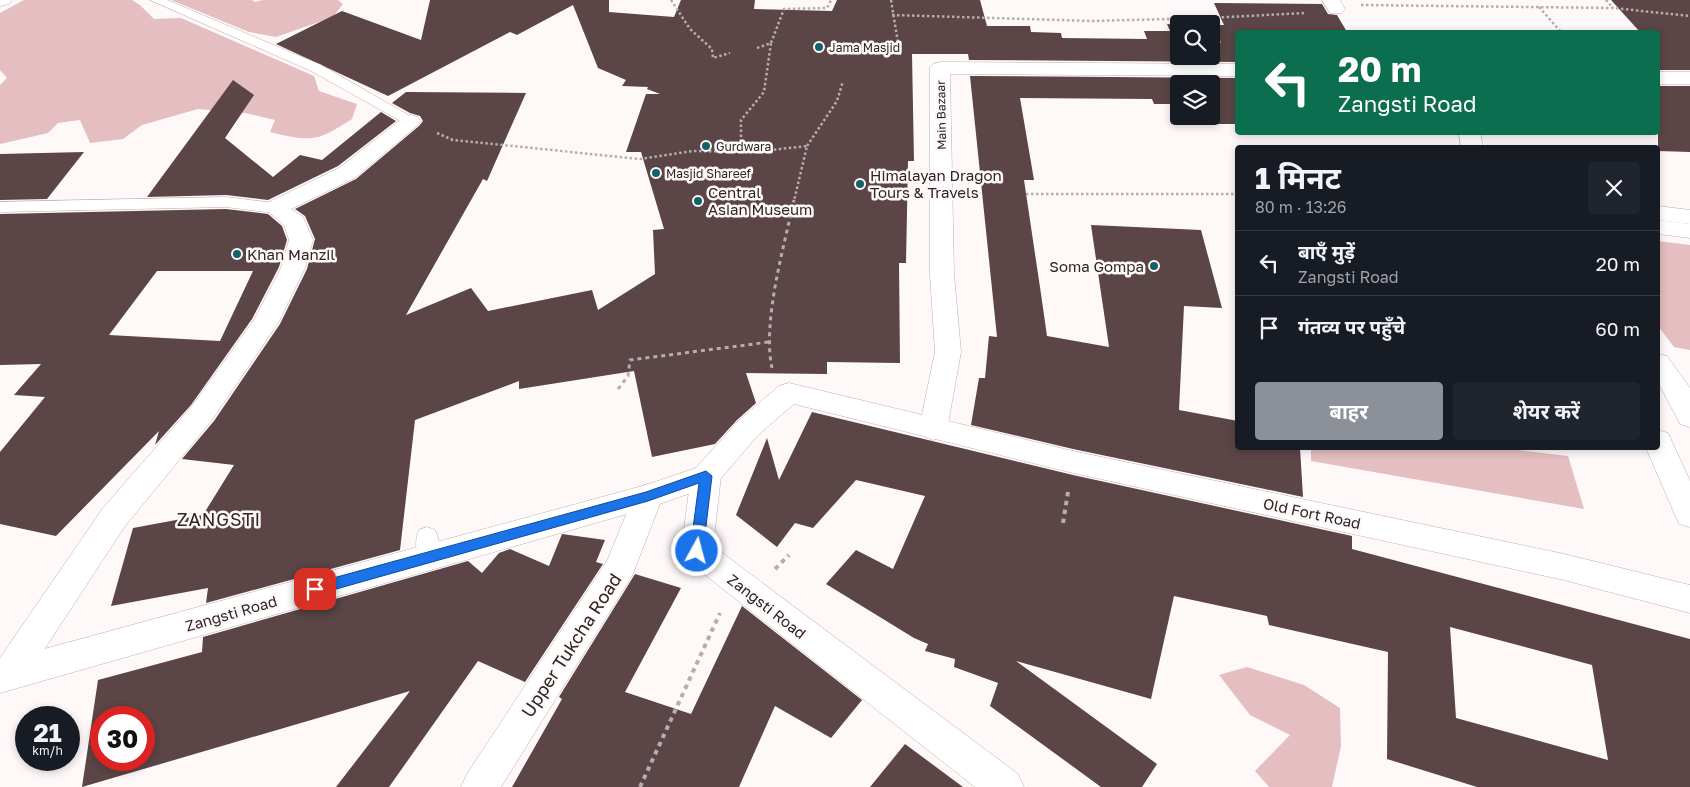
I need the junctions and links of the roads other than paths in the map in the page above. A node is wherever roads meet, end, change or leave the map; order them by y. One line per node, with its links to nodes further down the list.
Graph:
1 (156, 0): 5 (lane)
2 (1235, 70): 14 (street, Main Bazaar)
3 (1660, 78): 4 (street)
4 (1690, 78)
5 (412, 121): 7 (street)
6 (0, 208): 7 (lane)
7 (275, 208): 20 (street)
8 (1660, 213): 9 (street)
9 (1690, 217)
10 (1660, 227): 11 (street)
11 (1690, 231)
12 (1660, 366): 13 (street)
13 (1690, 417)
14 (933, 429): 16 (street, Old Fort Road); 19 (street, Old Fort Road)
15 (1660, 446): 18 (street)
16 (706, 476): 17 (street, Zangsti Road); 22 (street, Zangsti Road)
17 (648, 496): 20 (street, Zangsti Road); 21 (street, Upper Tukcha Road)
18 (1690, 515)
19 (1690, 599)
20 (5, 676)
21 (480, 787)
22 (1005, 787)

